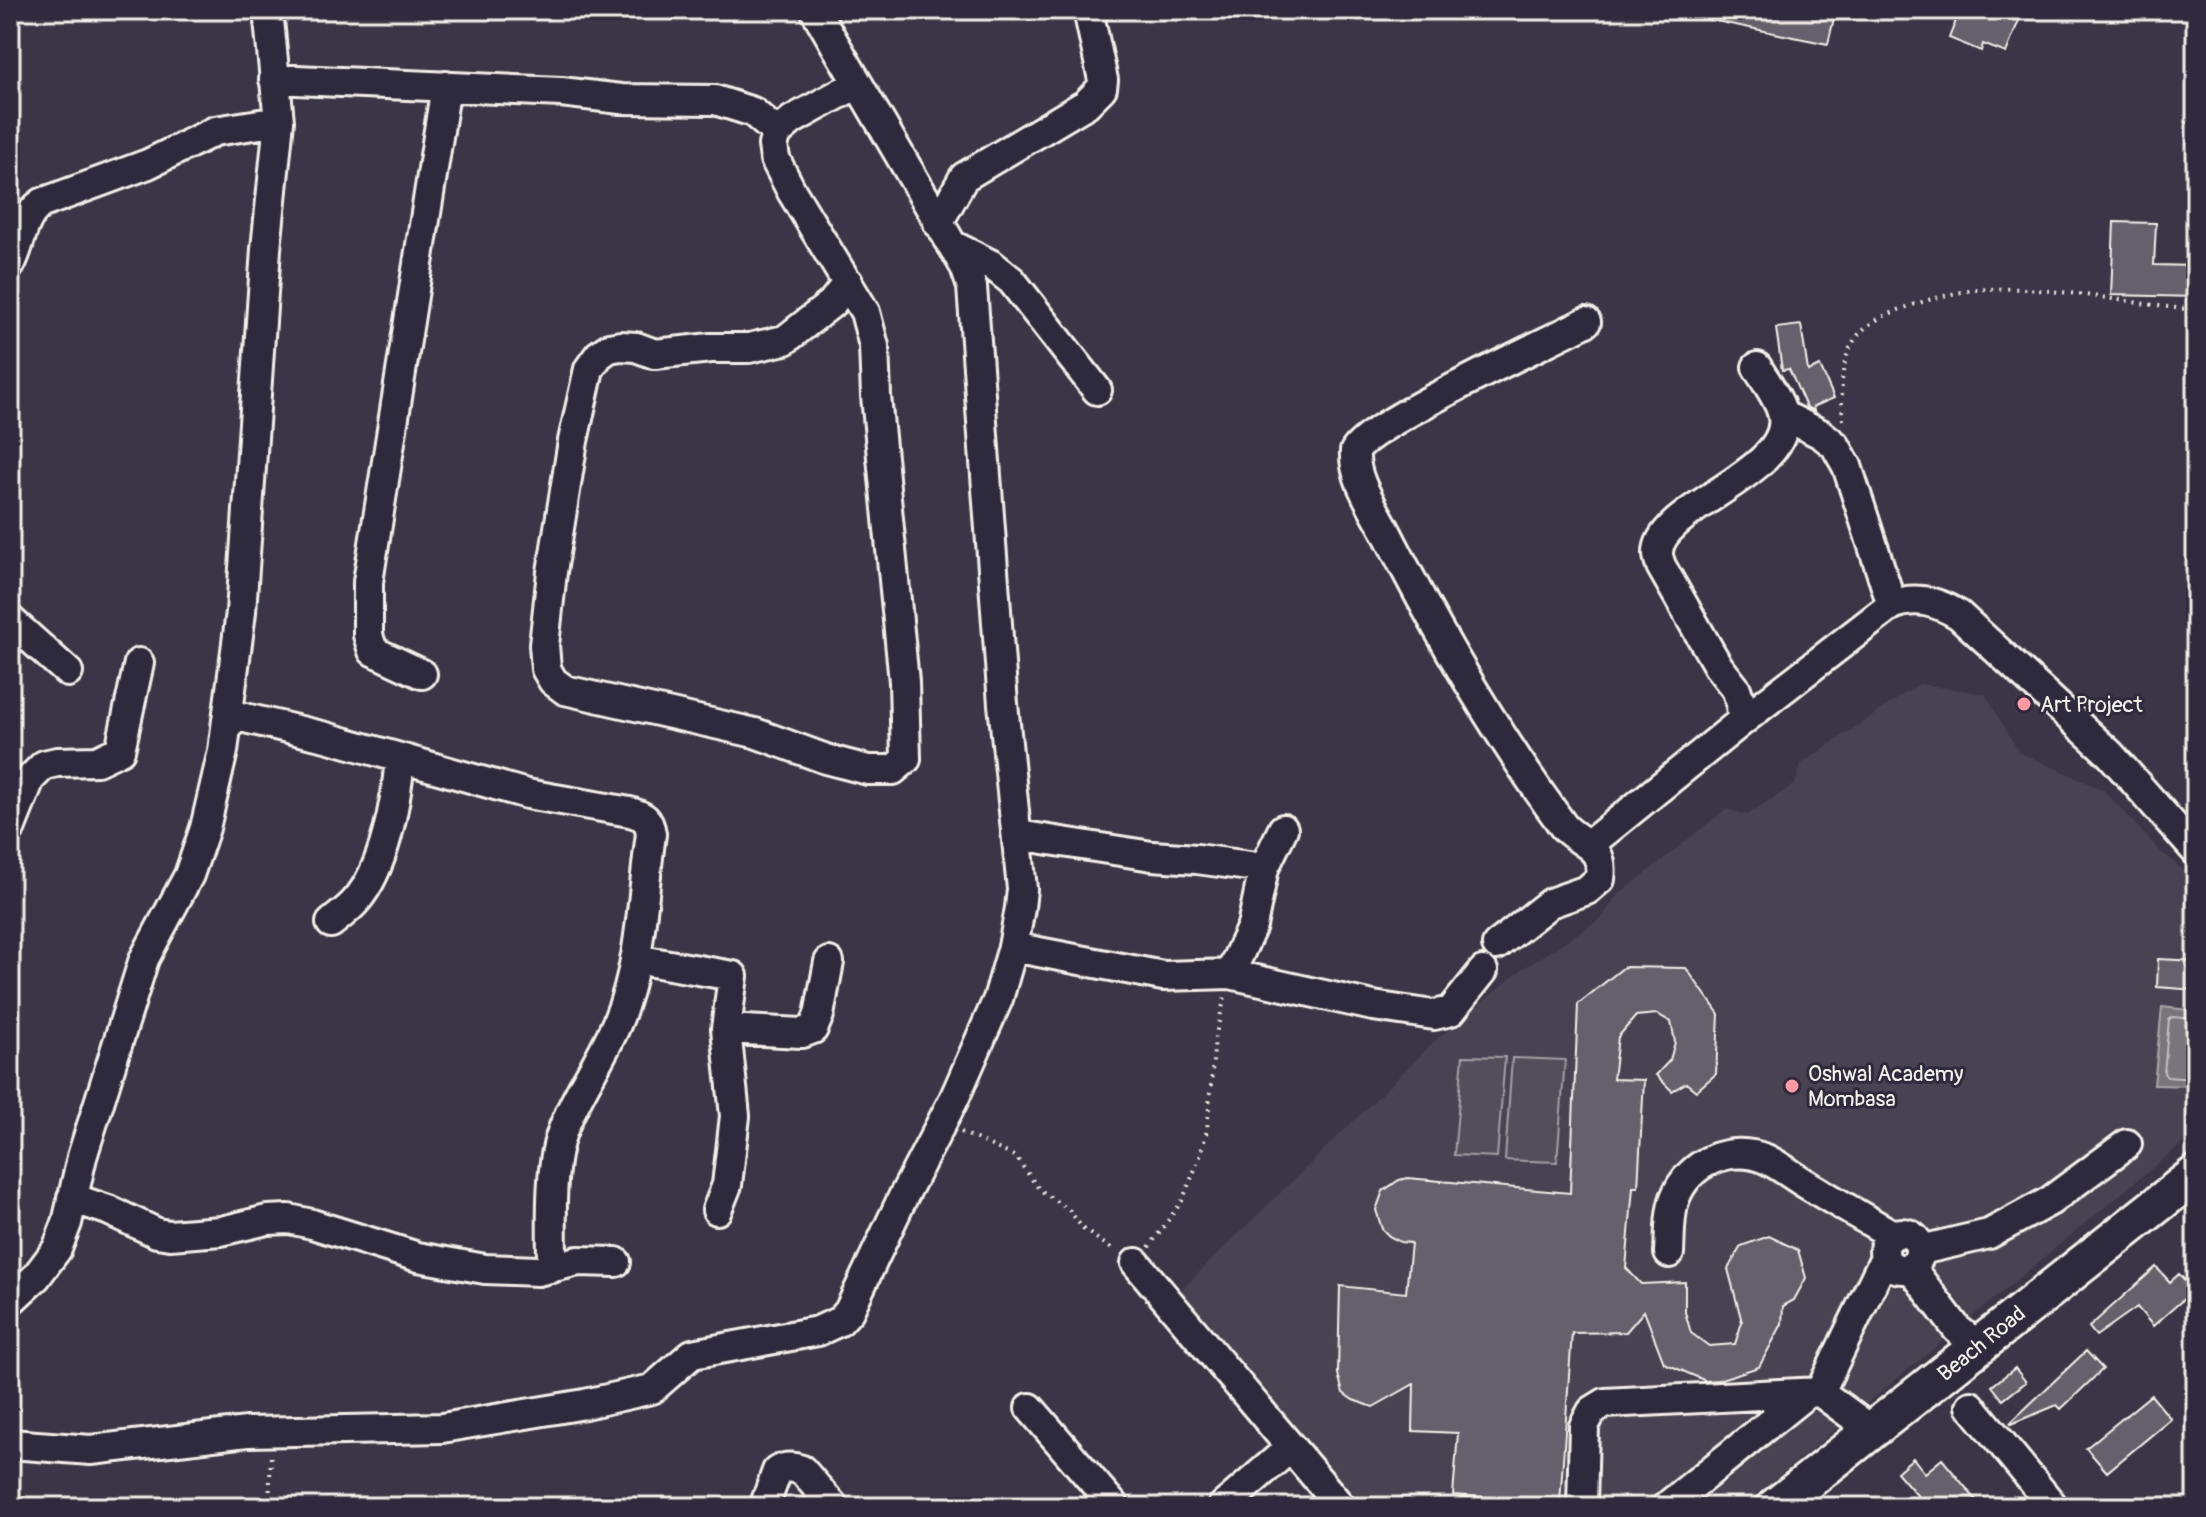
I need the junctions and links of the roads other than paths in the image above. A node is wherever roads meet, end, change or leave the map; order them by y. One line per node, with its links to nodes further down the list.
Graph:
1 (268, 10): 4 (street)
2 (815, 10): 5 (street)
3 (1088, 10): 10 (street)
4 (274, 79): 6 (street); 7 (street)
5 (857, 84): 8 (street); 10 (street)
6 (446, 86): 8 (street); 21 (street)
7 (279, 121): 9 (street); 22 (street)
8 (777, 133): 12 (street)
9 (22, 209): 11 (street)
10 (945, 234): 15 (street); 27 (street)
11 (10, 265)
12 (848, 282): 12 (street)
13 (1586, 322): 28 (street)
14 (1757, 367): 16 (street)
15 (1097, 390)
16 (1783, 415): 17 (street); 23 (street)
17 (1892, 605): 23 (street); 29 (street)
18 (10, 620): 20 (street)
19 (139, 663): 25 (street)
20 (68, 672)
21 (422, 674)
22 (228, 714): 24 (street); 41 (street)
23 (1742, 721): 28 (street)
24 (400, 759): 31 (street); 34 (street)
25 (10, 829)
26 (1283, 829): 30 (street)
27 (1018, 835): 30 (street); 33 (street)
28 (1590, 844): 32 (street)
29 (2196, 851)
30 (1264, 868): 37 (street)
31 (331, 923)
32 (1497, 945)
33 (1013, 947): 37 (street); 55 (street)
34 (635, 959): 38 (street); 48 (street)
35 (829, 962): 38 (street)
36 (1483, 971): 37 (street)
37 (1230, 974)
38 (726, 1029): 42 (street)
39 (2127, 1144): 45 (street)
40 (2193, 1182): 50 (main road, Beach Road)
41 (72, 1198): 48 (street); 49 (street)
42 (717, 1210)
43 (1889, 1246): 44 (street); 45 (street); 51 (street)
44 (1669, 1253)
45 (1916, 1259): 50 (street)
46 (616, 1262): 48 (street)
47 (1136, 1263): 56 (street)
48 (552, 1268)
49 (10, 1301)
50 (1977, 1345): 54 (main road, Beach Road)
51 (1814, 1393): 54 (street); 63 (street); 64 (street)
52 (1971, 1406): 65 (street)
53 (1030, 1408): 60 (street)
54 (1873, 1431): 57 (main road, Beach Road)
55 (10, 1444)
56 (1291, 1447): 61 (street); 62 (street)
57 (1797, 1501)
58 (764, 1507): 59 (street)
59 (834, 1507)
60 (1115, 1507)
61 (1222, 1507)
62 (1341, 1507)
63 (1582, 1507)
64 (1666, 1507)
65 (2054, 1507)

